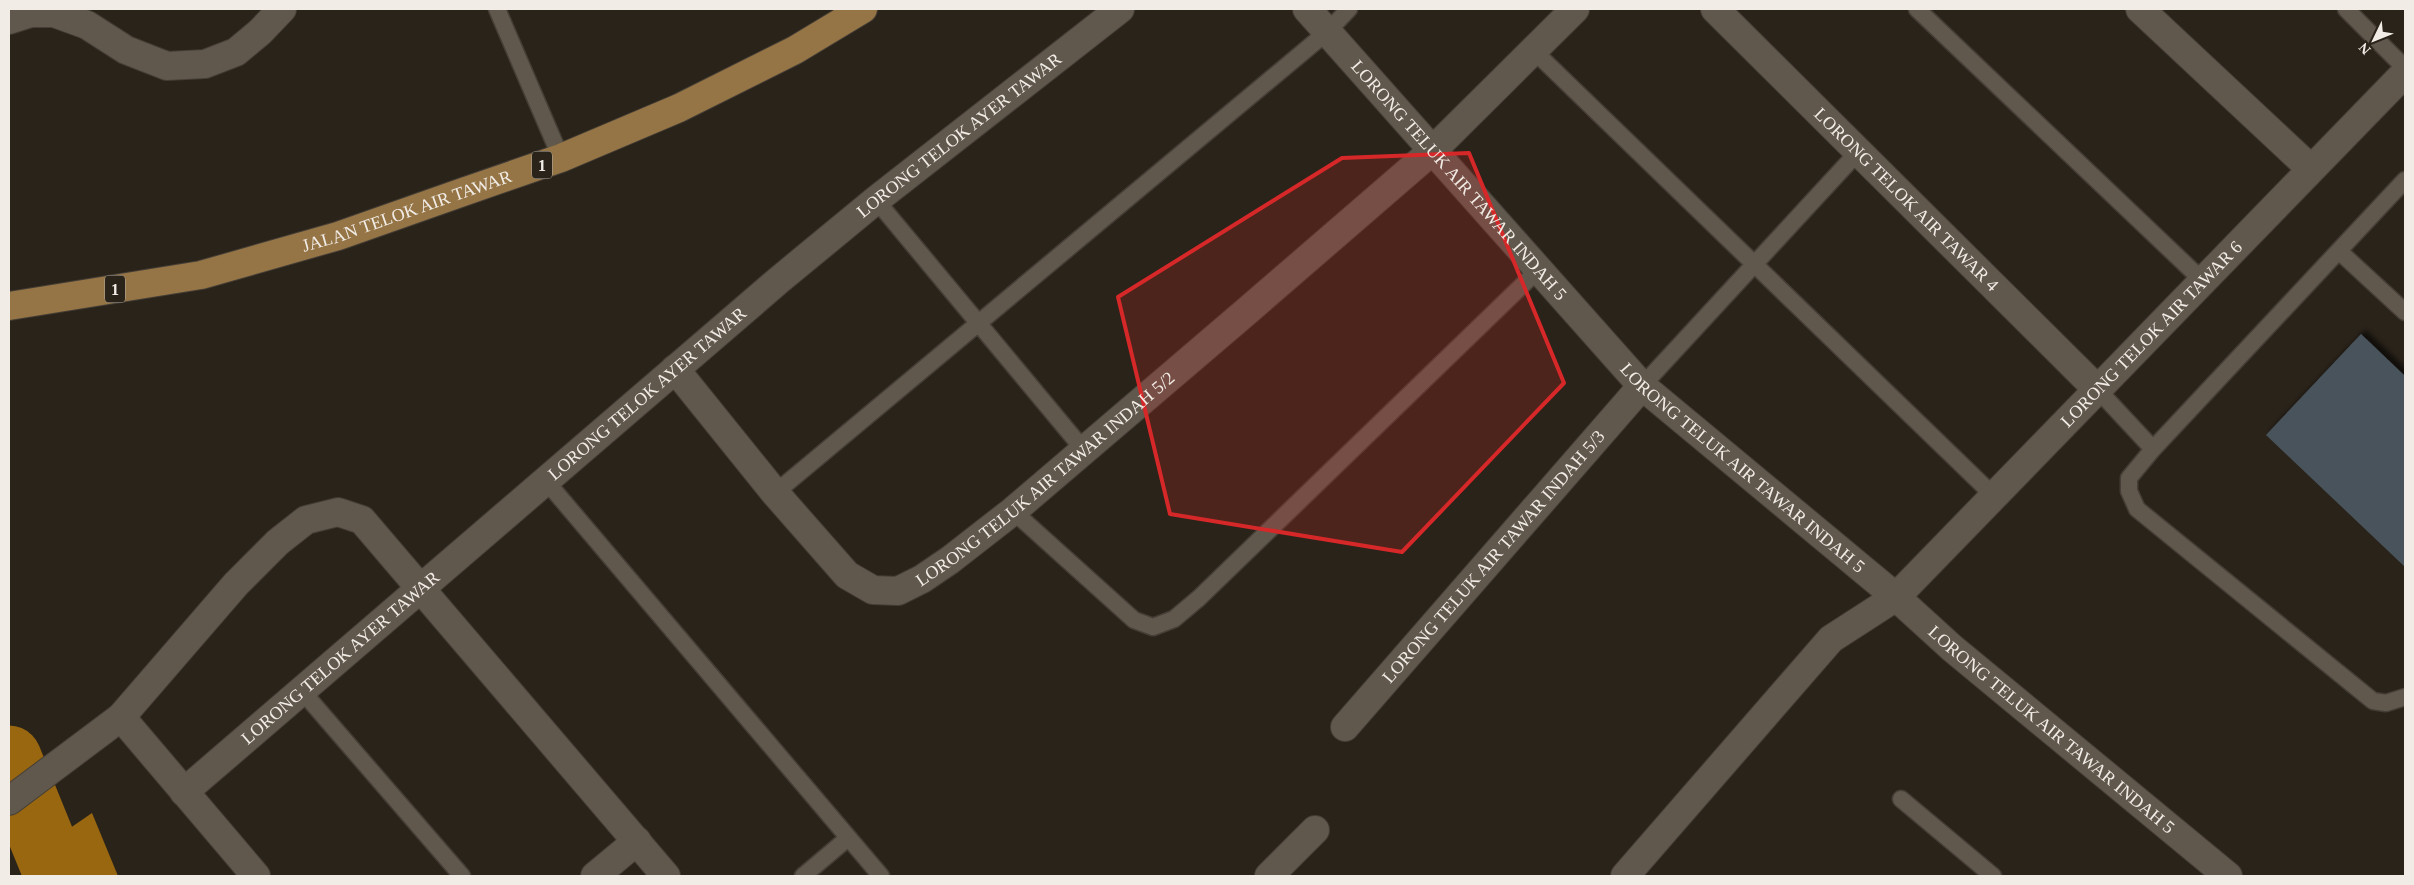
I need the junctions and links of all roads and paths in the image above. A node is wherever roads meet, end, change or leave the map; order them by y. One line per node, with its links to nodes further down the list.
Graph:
1 (282, 9): 12 (street)
2 (497, 9): 19 (lane)
3 (863, 9): 19 (main road, JALAN TELOK AIR TAWAR / 1)
4 (1120, 9): 22 (street, LORONG TELOK AYER TAWAR)
5 (1307, 9): 13 (street, LORONG TELUK AIR TAWAR INDAH 5)
6 (1349, 9): 13 (lane)
7 (1575, 9): 14 (street, LORONG TELUK AIR TAWAR INDAH 5/2)
8 (1715, 9): 18 (street, LORONG TELOK AIR TAWAR 4)
9 (1918, 9): 26 (lane)
10 (2140, 9): 20 (street)
11 (2346, 9): 15 (lane)
12 (9, 20)
13 (1327, 32): 17 (street, LORONG TELUK AIR TAWAR INDAH 5); 29 (lane)
14 (1533, 50): 17 (street, LORONG TELUK AIR TAWAR INDAH 5/2); 24 (lane)
15 (2405, 68)
16 (2405, 73): 20 (street, LORONG TELOK AIR TAWAR 6)
17 (1432, 151): 25 (street, LORONG TELUK AIR TAWAR INDAH 5); 33 (street, LORONG TELUK AIR TAWAR INDAH 5/2)
18 (1858, 152): 24 (lane); 32 (street, LORONG TELOK AIR TAWAR 4)
19 (561, 158): 27 (main road, JALAN TELOK AIR TAWAR / 1)
20 (2311, 170): 26 (street, LORONG TELOK AIR TAWAR 6)
21 (2402, 190): 23 (lane)
22 (876, 200): 29 (lane); 30 (street, LORONG TELOK AYER TAWAR)
23 (2340, 252): 28 (lane); 34 (lane)
24 (1754, 264): 31 (lane); 37 (lane)
25 (1538, 270): 31 (street, LORONG TELUK AIR TAWAR INDAH 5); 38 (lane)
26 (2203, 281): 32 (street, LORONG TELOK AIR TAWAR 6)
27 (19, 305)
28 (2405, 312)
29 (978, 323): 33 (lane); 36 (lane)
30 (675, 369): 35 (street, LORONG TELOK AYER TAWAR); 36 (street, LORONG TELUK AIR TAWAR INDAH 5/2)
31 (1642, 386): 40 (street, LORONG TELUK AIR TAWAR INDAH 5); 44 (street, LORONG TELUK AIR TAWAR INDAH 5/3)
32 (2098, 390): 34 (lane); 37 (street, LORONG TELOK AIR TAWAR 6)
33 (1084, 449): 38 (street, LORONG TELUK AIR TAWAR INDAH 5/2)
34 (2153, 449): 42 (lane)
35 (546, 481): 39 (street, LORONG TELOK AYER TAWAR); 49 (lane)
36 (774, 493): 38 (street, LORONG TELUK AIR TAWAR INDAH 5/2)
37 (1994, 496): 40 (street, LORONG TELOK AIR TAWAR 6)
38 (1013, 511)
39 (420, 589): 41 (street, LORONG TELOK AYER TAWAR); 43 (street); 50 (street)
40 (1896, 597): 58 (street, LORONG TELOK AIR TAWAR 6); 60 (street, LORONG TELUK AIR TAWAR INDAH 5)
41 (302, 691): 45 (street, LORONG TELOK AYER TAWAR); 52 (lane)
42 (2405, 696)
43 (112, 723): 45 (street); 47 (street)
44 (1345, 727)
45 (184, 792): 51 (street)
46 (1901, 799): 59 (lane)
47 (9, 801)
48 (1315, 830): 57 (street)
49 (848, 838): 55 (lane); 56 (lane)
50 (637, 841): 53 (street); 54 (street)
51 (256, 876)
52 (462, 876)
53 (595, 876)
54 (666, 876)
55 (803, 876)
56 (881, 876)
57 (1269, 876)
58 (1625, 876)
59 (1993, 876)
60 (2228, 876)

